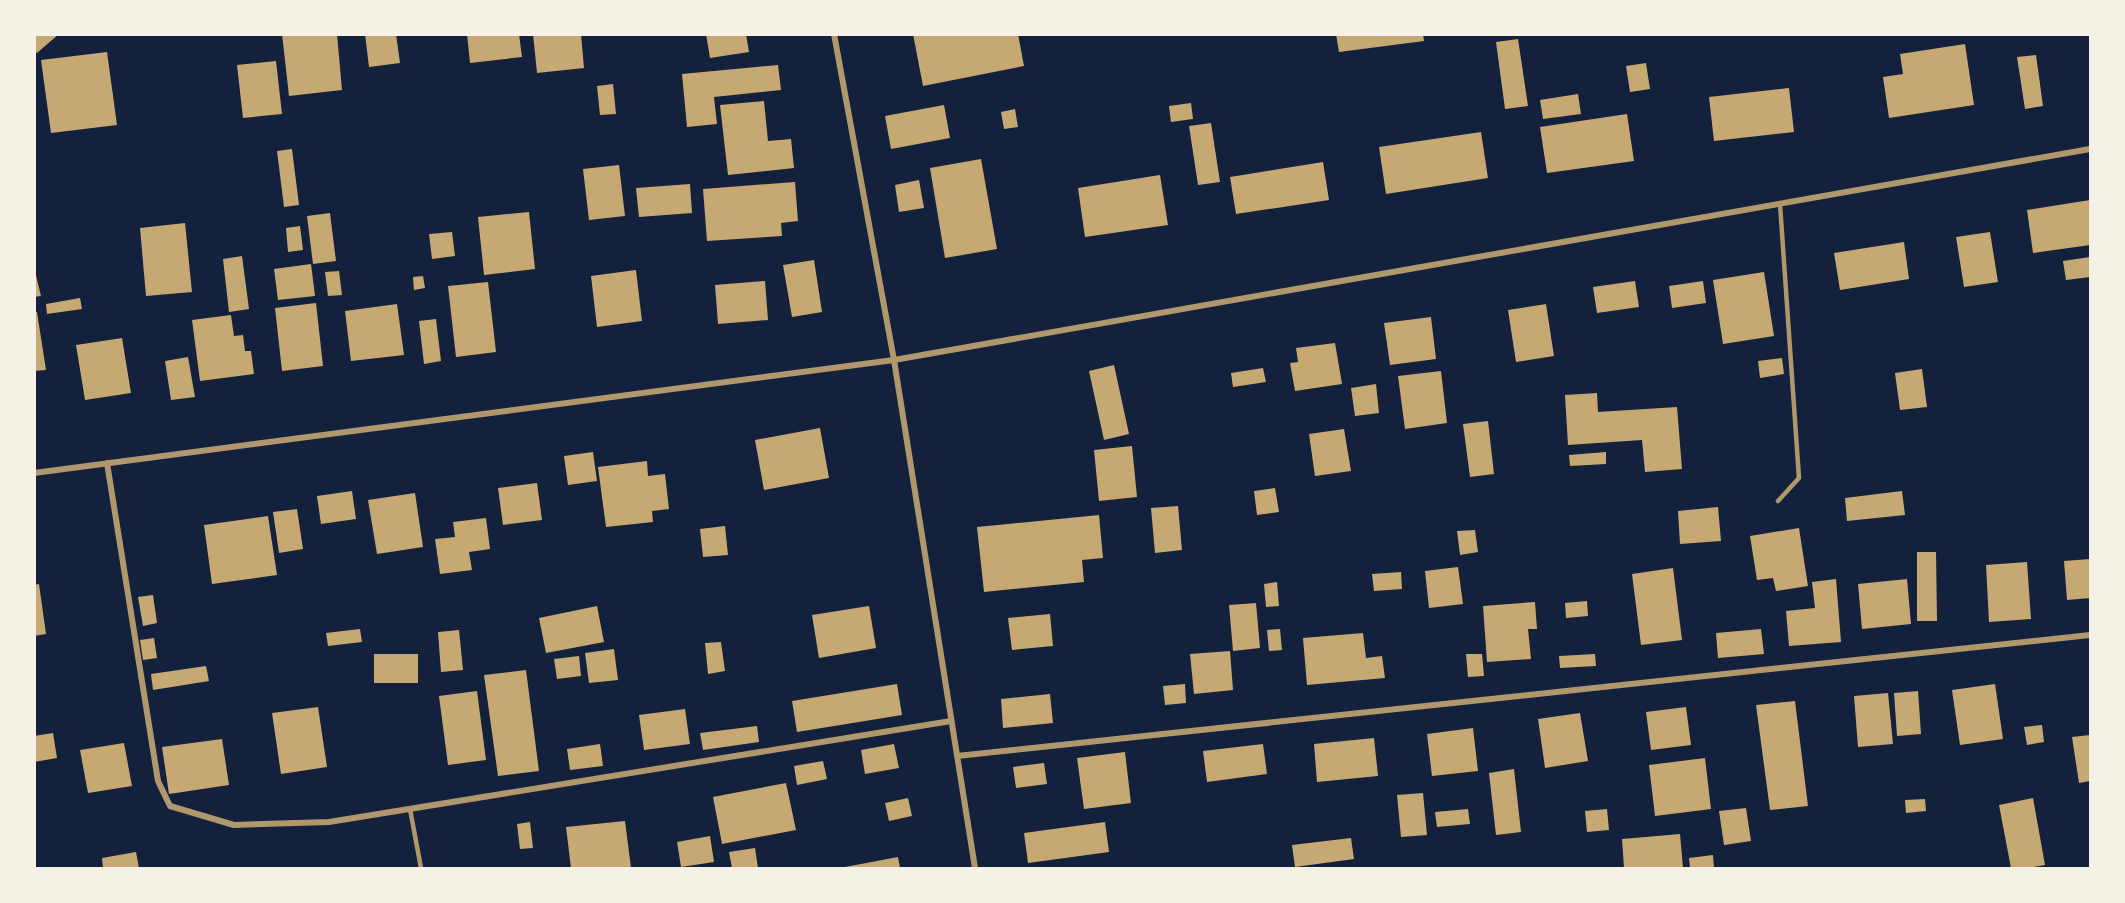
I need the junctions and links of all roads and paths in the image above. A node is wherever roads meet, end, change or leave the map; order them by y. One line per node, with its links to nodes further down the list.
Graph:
1 (834, 34): 4 (street)
2 (2091, 149): 3 (street)
3 (1780, 204): 4 (street); 7 (lane)
4 (894, 360): 5 (street); 9 (street)
5 (107, 463): 6 (street); 11 (street)
6 (34, 473)
7 (1778, 501)
8 (2091, 635): 10 (street)
9 (951, 722): 10 (street); 11 (street)
10 (957, 756): 13 (street)
11 (410, 809): 12 (lane)
12 (421, 868)
13 (975, 868)

